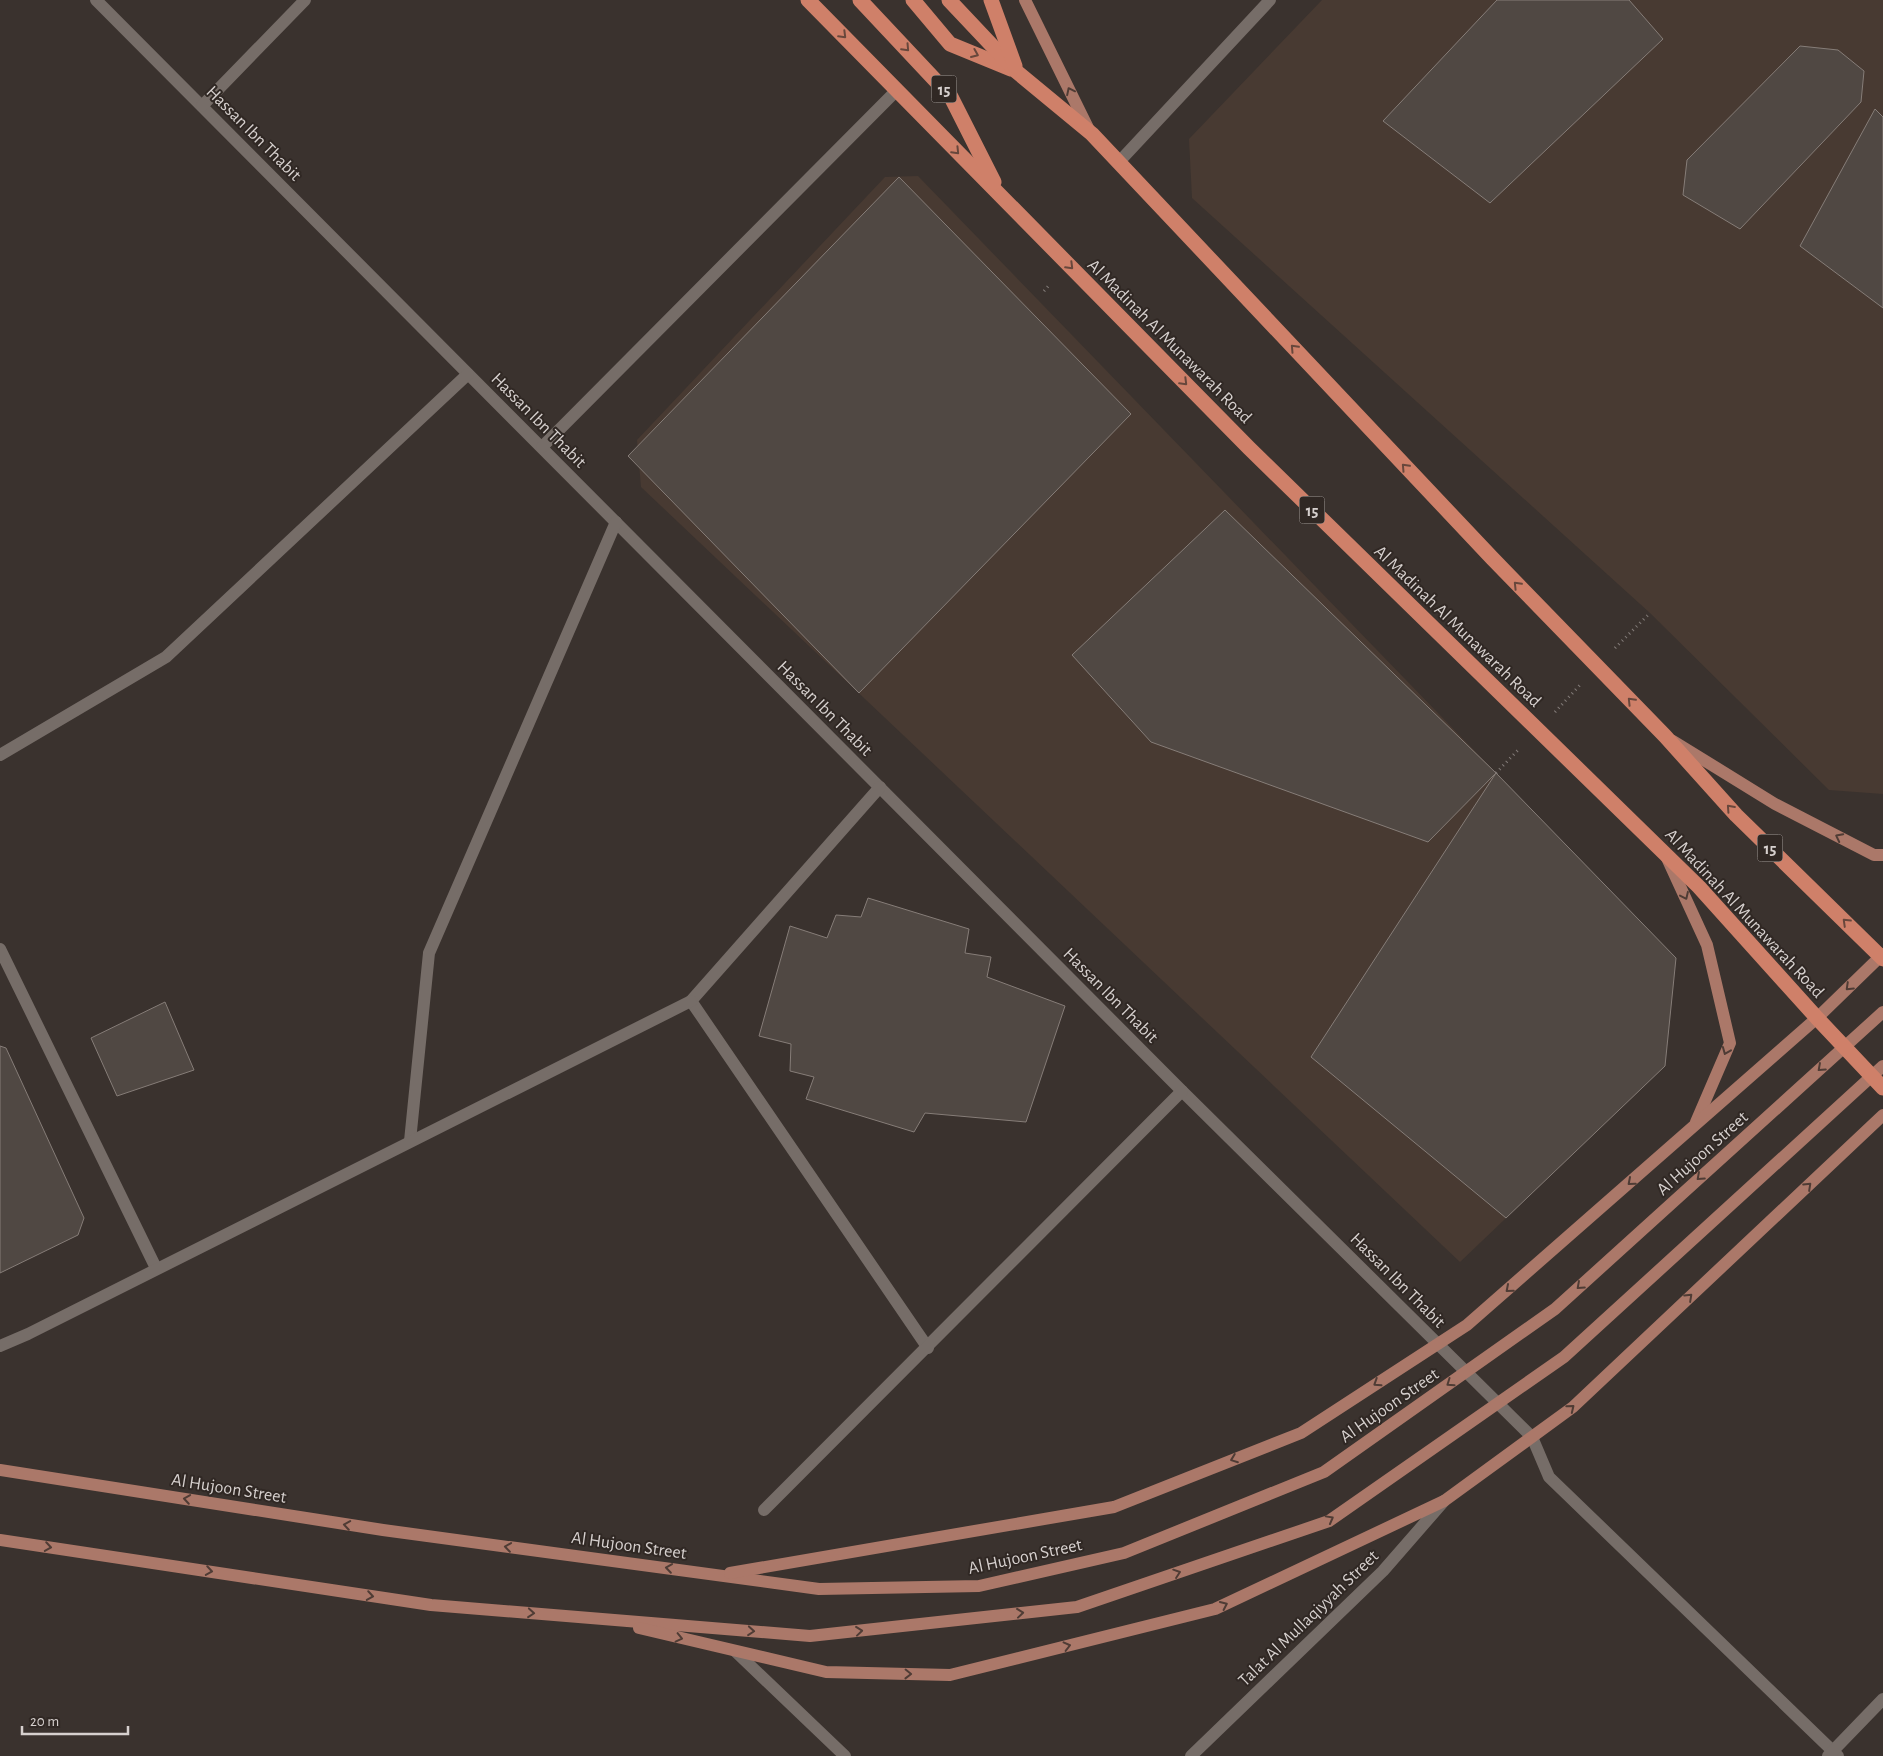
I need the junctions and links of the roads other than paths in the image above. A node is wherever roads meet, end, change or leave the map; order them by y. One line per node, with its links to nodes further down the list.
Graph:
1 (96, 0): 12 (street, Hassan Ibn Thabit)
2 (306, 0): 12 (street)
3 (808, 0): 11 (highway, Al Madinah Al Munawarah Road / 15, one-way to 11)
4 (860, 0): 15 (highway, Al Madinah Al Munawarah Road / 15, one-way to 15)
5 (913, 0): 10 (highway, one-way to 10)
6 (949, 0): 10 (highway)
7 (991, 0): 10 (highway)
8 (1025, 0): 13 (main road, one-way to 8)
9 (1270, 0): 14 (street)
10 (1017, 72): 13 (highway, 15)
11 (897, 90): 15 (highway, Al Madinah Al Munawarah Road / 15, one-way to 15); 17 (street)
12 (202, 106): 16 (street, Hassan Ibn Thabit)
13 (1092, 134): 14 (highway, 15)
14 (1118, 162): 19 (highway, 15, one-way to 14)
15 (1001, 196): 22 (highway, Al Madinah Al Munawarah Road / 15, one-way to 22)
16 (468, 374): 17 (street, Hassan Ibn Thabit); 20 (street)
17 (542, 447): 18 (street, Hassan Ibn Thabit)
18 (616, 522): 21 (street, Hassan Ibn Thabit); 34 (street)
19 (1664, 736): 23 (main road, one-way to 19); 25 (highway, 15, one-way to 19)
20 (0, 755)
21 (880, 787): 26 (street); 31 (street, Hassan Ibn Thabit)
22 (1664, 852): 28 (highway, Al Madinah Al Munawarah Road / 15); 33 (main road, one-way to 33)
23 (1883, 854)
24 (0, 949): 35 (street)
25 (1882, 956): 28 (main road, one-way to 28)
26 (691, 1001): 34 (street); 38 (street)
27 (1883, 1012): 44 (main road, Al Hujoon Street, one-way to 44)
28 (1817, 1018): 30 (highway, Al Madinah Al Munawarah Road / 15); 33 (main road)
29 (1883, 1066): 45 (main road, one-way to 29)
30 (1883, 1088)
31 (1182, 1091): 36 (street, Hassan Ibn Thabit); 38 (street)
32 (1883, 1115): 39 (main road, one-way to 32)
33 (1694, 1127): 36 (main road, one-way to 36)
34 (410, 1141): 35 (street)
35 (156, 1268): 37 (street)
36 (1437, 1344): 39 (street, Hassan Ibn Thabit); 44 (main road, one-way to 44)
37 (0, 1346)
38 (928, 1348): 42 (street)
39 (1532, 1437): 41 (main road); 48 (street)
40 (0, 1470): 44 (main road, Al Hujoon Street, one-way to 40)
41 (1444, 1501): 46 (main road, one-way to 41); 50 (street, Talat Al Mullaqiyyah Street)
42 (764, 1510)
43 (0, 1540): 45 (main road, one-way to 45)
44 (717, 1575)
45 (598, 1618): 46 (main road, one-way to 46)
46 (735, 1651): 49 (street)
47 (1883, 1699): 48 (street)
48 (1833, 1754)
49 (845, 1756)
50 (1191, 1756)

